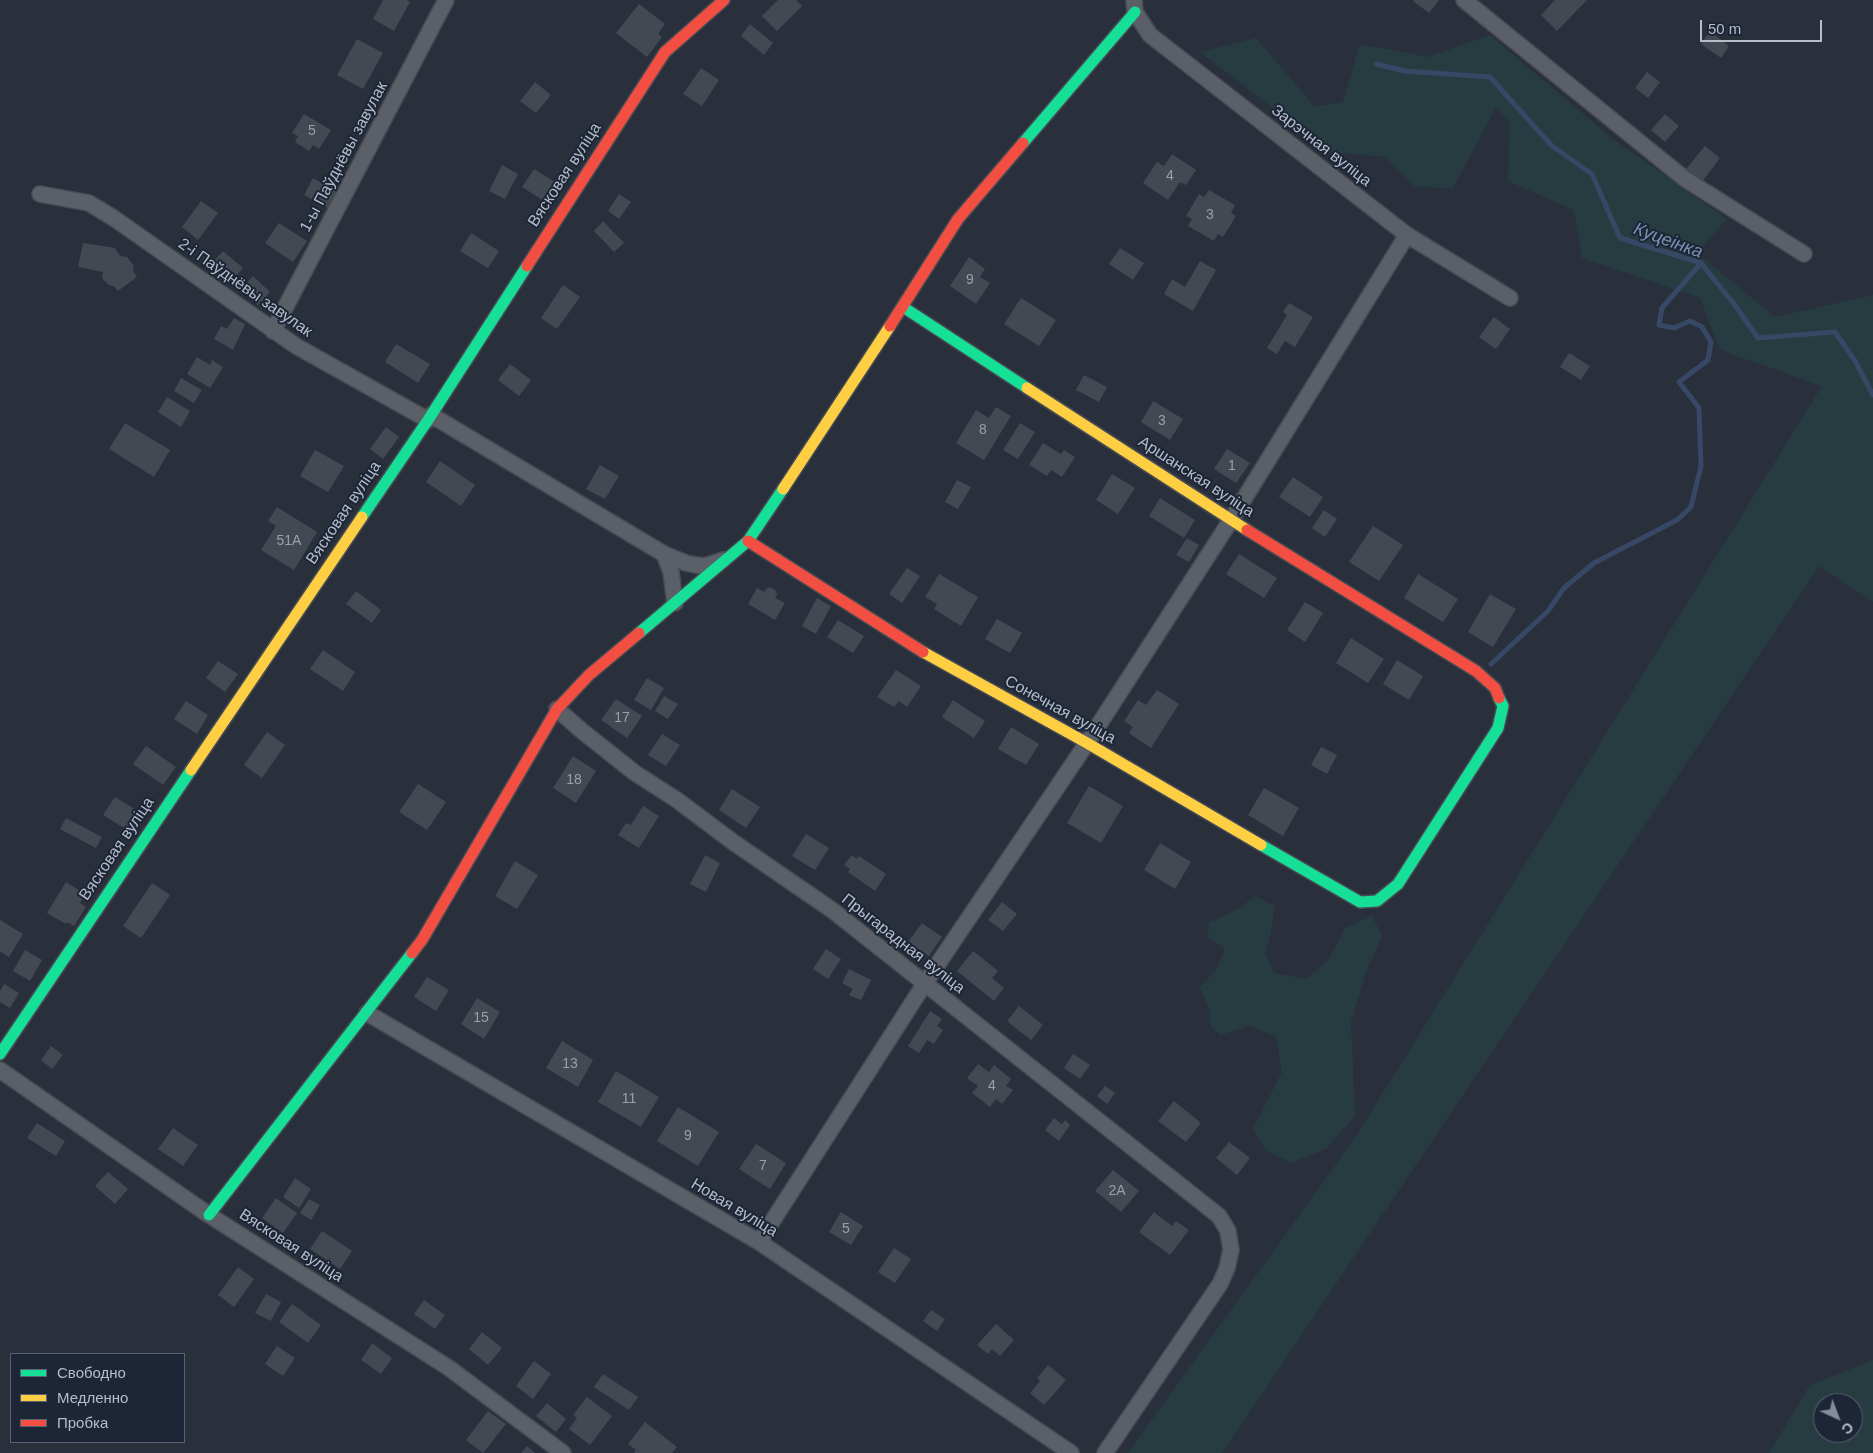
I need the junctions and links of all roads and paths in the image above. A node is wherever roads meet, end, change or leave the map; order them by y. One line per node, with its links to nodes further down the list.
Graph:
1 (446, 0): 10 (street, 1-ы Паўднёвы завулак)
2 (724, 0): 11 (street, Вясковая вуліца)
3 (1464, 0): 7 (street)
4 (1134, 6): 6 (street, Зарэчная вуліца); 9 (street)
5 (40, 194): 10 (street, 2-і Паўднёвы завулак)
6 (1407, 235): 8 (street, Зарэчная вуліца); 12 (street)
7 (1804, 254)
8 (1510, 298)
9 (903, 306): 12 (street, Аршанская вуліца); 13 (street)
10 (273, 332): 11 (street, 2-і Паўднёвы завулак)
11 (430, 418): 14 (street, 2-і Паўднёвы завулак); 22 (street, Вясковая вуліца)
12 (1231, 520): 18 (street); 19 (street, Аршанская вуліца)
13 (748, 541): 15 (street); 18 (street, Сонечная вуліца)
14 (664, 554): 15 (street, 2-і Паўднёвы завулак); 16 (street)
15 (732, 556): 16 (street)
16 (675, 603): 17 (street)
17 (557, 709): 20 (street, Прыгарадная вуліца); 21 (street)
18 (1087, 743): 19 (street, Сонечная вуліца); 20 (street)
19 (1360, 902)
20 (925, 983): 25 (street); 28 (street, Прыгарадная вуліца)
21 (367, 1013): 24 (street); 25 (street, Новая вуліца)
22 (0, 1054)
23 (0, 1070): 24 (street, Вясковая вуліца)
24 (209, 1215): 26 (street, Вясковая вуліца)
25 (759, 1242): 27 (street, Новая вуліца)
26 (563, 1453)
27 (1071, 1453)
28 (1105, 1453)

